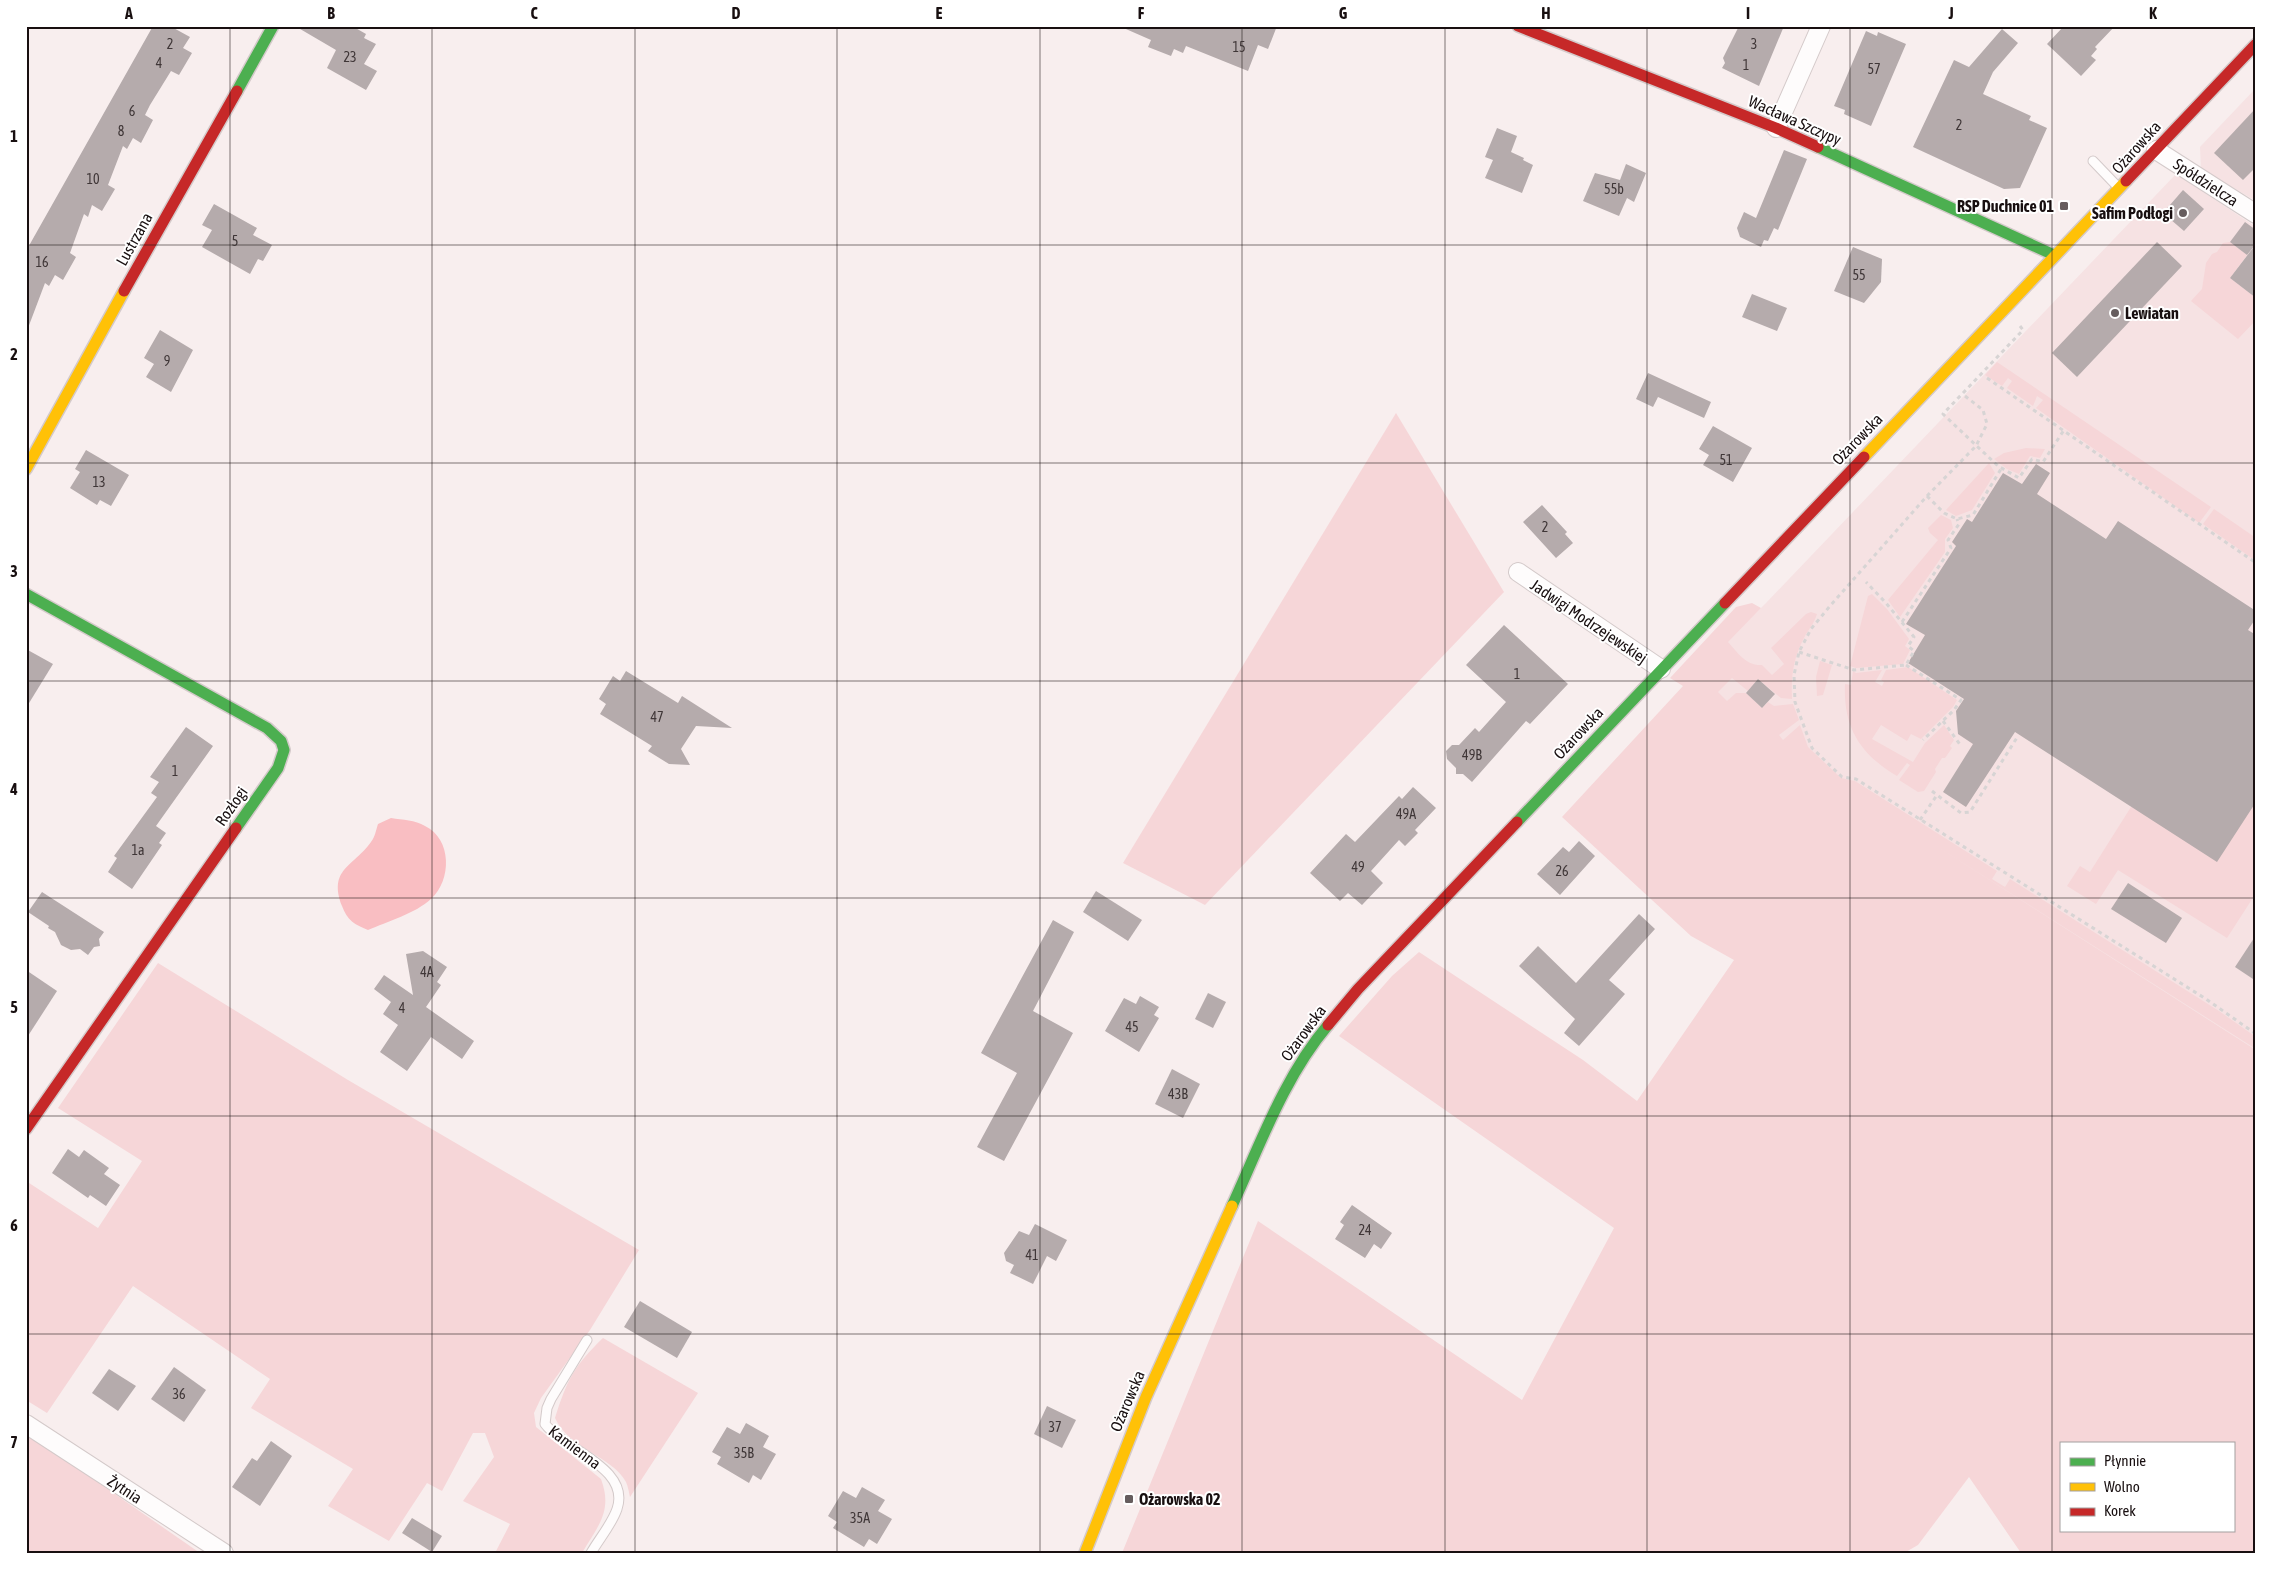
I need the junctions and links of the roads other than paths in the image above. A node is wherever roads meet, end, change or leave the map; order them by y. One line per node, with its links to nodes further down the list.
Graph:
1 (273, 26): 12 (main road, Lustrzana)
2 (1518, 26): 4 (main road, Wacława Szczypy)
3 (1821, 26): 6 (street)
4 (1537, 29): 6 (main road, Wacława Szczypy)
5 (2256, 44): 7 (main road, Ożarowska)
6 (1776, 128): 11 (main road, Wacława Szczypy)
7 (2156, 150): 9 (main road, Ożarowska); 10 (street, Spółdzielcza)
8 (2093, 161): 9 (lane)
9 (2120, 188): 11 (main road, Ożarowska)
10 (2256, 214)
11 (2054, 255): 15 (main road, Ożarowska)
12 (26, 469)
13 (1518, 572): 15 (street, Jadwigi Modrzejewskiej)
14 (26, 594): 16 (main road, Rozłogi)
15 (1660, 669): 21 (main road, Ożarowska)
16 (26, 1129)
17 (588, 1340): 20 (lane, Kamienna)
18 (26, 1424): 19 (street, Żytnia)
19 (224, 1553)
20 (591, 1553)
21 (1085, 1553)

